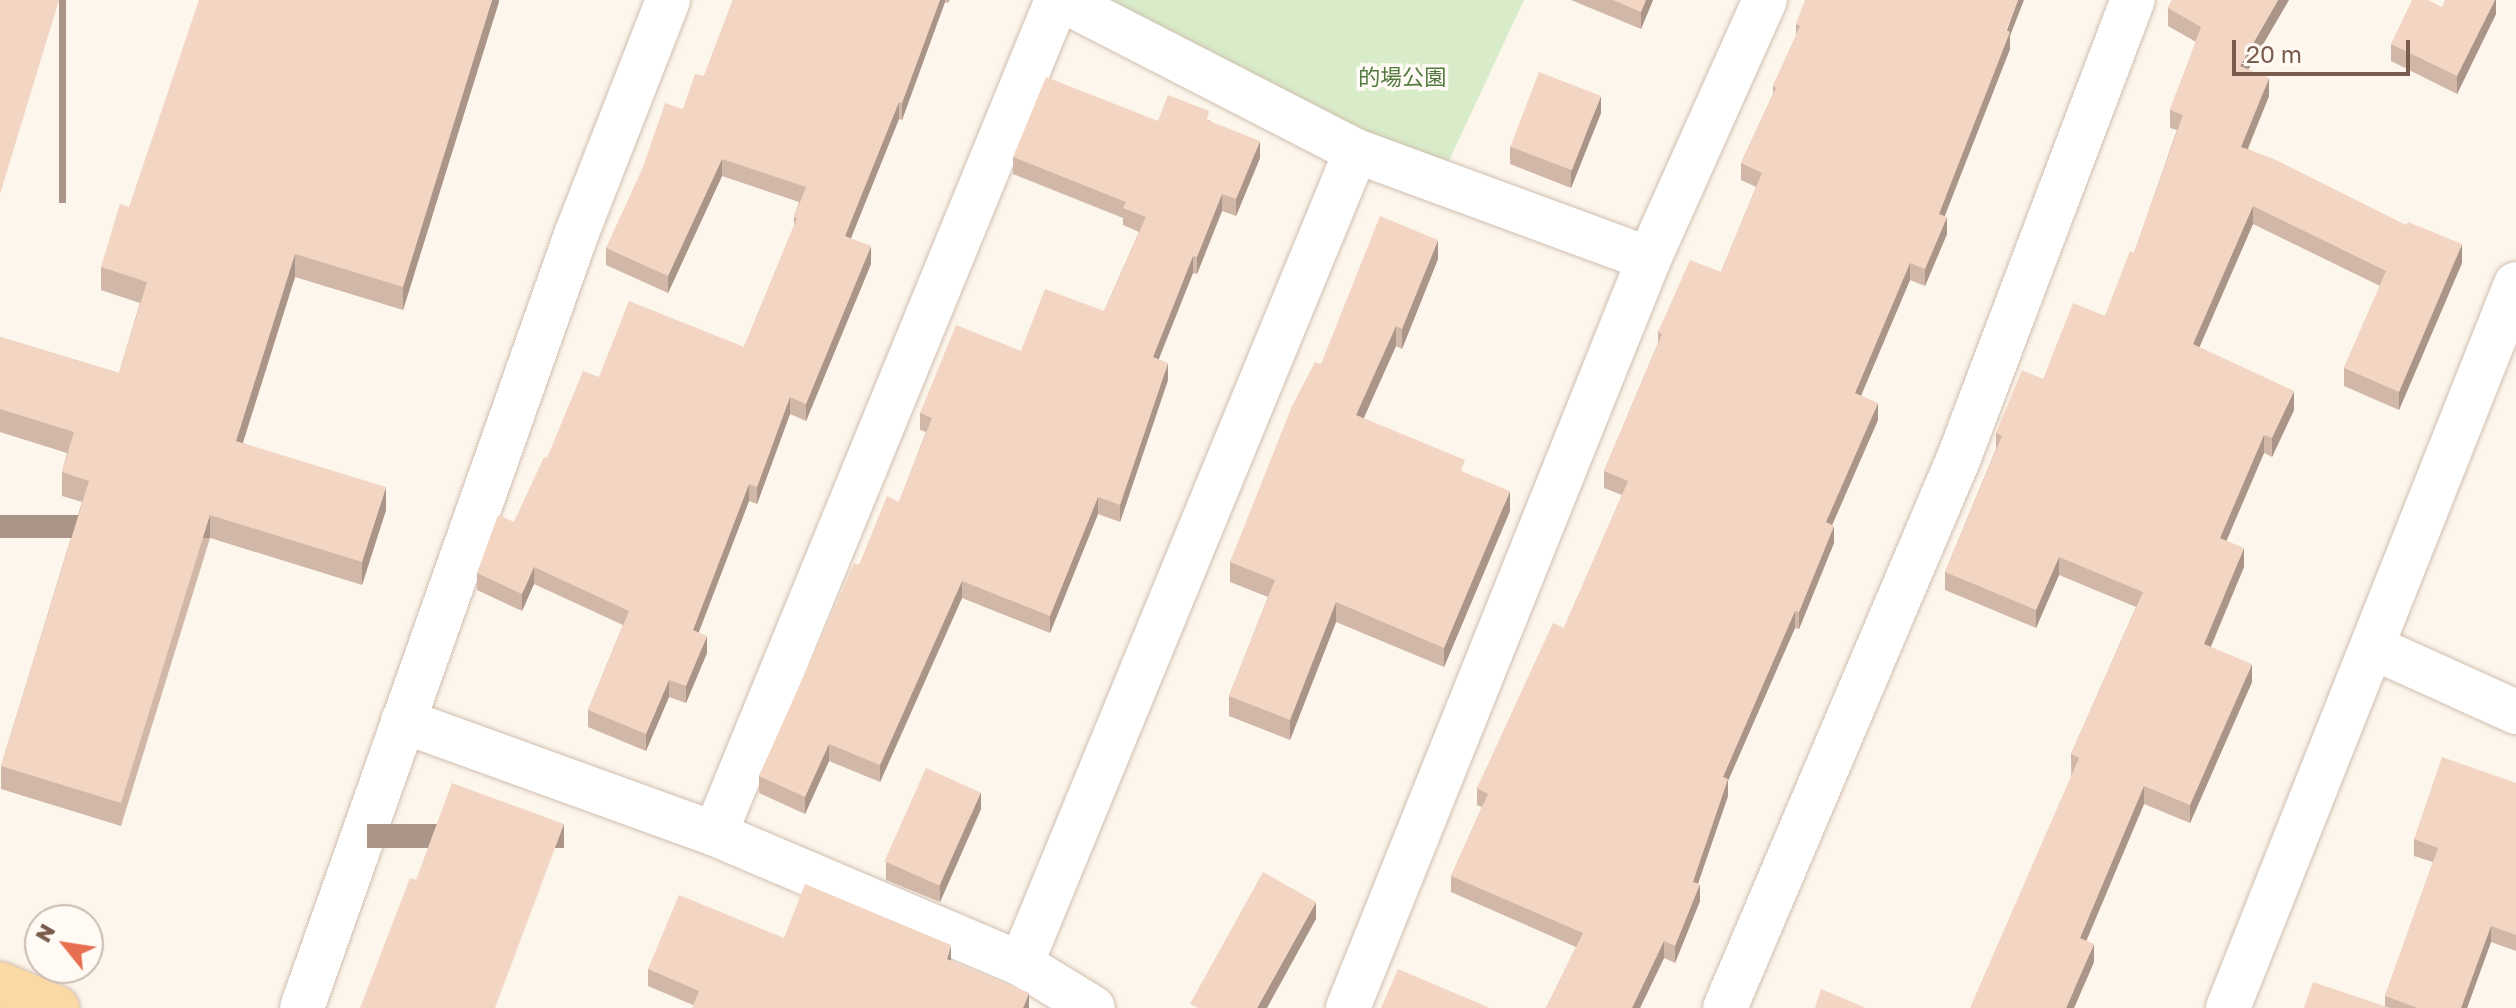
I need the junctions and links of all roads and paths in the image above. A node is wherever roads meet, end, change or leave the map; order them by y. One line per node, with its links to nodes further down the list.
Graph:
1 (668, 0): 10 (street)
2 (1060, 0): 5 (street); 11 (street)
3 (1765, 0): 6 (street)
4 (2133, 0): 18 (street)
5 (1356, 151): 6 (street); 12 (street)
6 (1649, 259): 17 (street)
7 (2516, 284): 8 (street)
8 (2372, 647): 9 (street); 19 (street)
9 (2516, 712)
10 (403, 721): 11 (street); 15 (street)
11 (715, 834): 12 (street)
12 (1021, 964): 16 (street)
13 (0, 984): 14 (main road)
14 (57, 1008)
15 (302, 1008)
16 (1093, 1008)
17 (1348, 1008)
18 (1725, 1008)
19 (2228, 1008)

